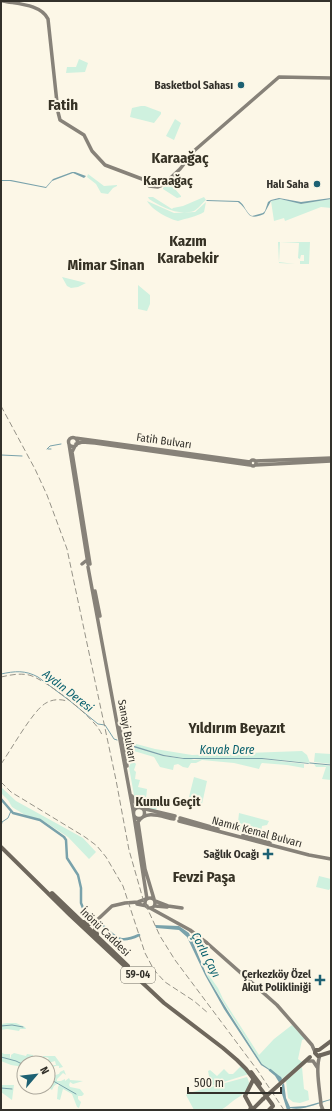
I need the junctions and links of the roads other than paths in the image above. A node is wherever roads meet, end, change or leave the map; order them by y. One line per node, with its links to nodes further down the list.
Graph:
1 (3, 1): 2 (main road)
2 (331, 78)
3 (75, 438): 4 (main road); 5 (main road); 9 (main road, Fatih Bulvarı)
4 (69, 444): 5 (main road); 11 (main road, Sanayi Bulvarı)
5 (76, 445): 9 (main road, Fatih Bulvarı); 11 (main road, Sanayi Bulvarı)
6 (331, 458): 8 (main road, Fatih Bulvarı)
7 (331, 461): 8 (main road, Fatih Bulvarı)
8 (256, 463): 9 (main road, Fatih Bulvarı)
9 (250, 464)
10 (82, 564): 11 (main road)
11 (88, 564): 12 (main road, Sanayi Bulvarı)
12 (121, 739): 13 (main road, Sanayi Bulvarı); 14 (main road, Sanayi Bulvarı)
13 (141, 808): 14 (main road); 15 (main road); 16 (main road)
14 (133, 814): 15 (main road); 19 (main road, Sanayi Bulvarı)
15 (141, 818): 16 (main road); 20 (main road)
16 (174, 818): 18 (main road, Namık Kemal Bulvarı)
17 (1, 845): 25 (main road, İnönü Caddesi / 59-04); 27 (main road, İnönü Caddesi / 59-04)
18 (331, 857)
19 (147, 899): 20 (main road); 22 (main road); 23 (main road)
20 (155, 900): 21 (main road); 21 (main road)
21 (154, 906): 22 (main road); 24 (main road)
22 (148, 907): 23 (main road); 24 (main road)
23 (101, 917): 26 (main road)
24 (166, 917): 33 (main road)
25 (80, 920): 26 (main road); 27 (main road, İnönü Caddesi / 59-04)
26 (96, 923): 27 (main road); 28 (main road)
27 (88, 930): 28 (main road, İnönü Caddesi / 59-04); 29 (main road, İnönü Caddesi / 59-04)
28 (100, 939): 29 (main road, İnönü Caddesi / 59-04)
29 (199, 1028): 36 (main road, İnönü Caddesi / 59-04)
30 (331, 1041): 31 (main road)
31 (324, 1046): 32 (main road); 33 (main road)
32 (329, 1052): 33 (main road)
33 (317, 1053): 34 (main road); 35 (main road); 37 (main road)
34 (307, 1060): 35 (main road); 38 (main road, bridge); 38 (main road, bridge)
35 (317, 1067): 37 (main road)
36 (255, 1080): 38 (main road, İnönü Caddesi / 59-04); 40 (main road)
37 (319, 1080): 42 (main road)
38 (265, 1098): 39 (main road, 59-04); 40 (main road)
39 (273, 1106): 41 (main road)
40 (254, 1109)
41 (269, 1110)
42 (322, 1110)

